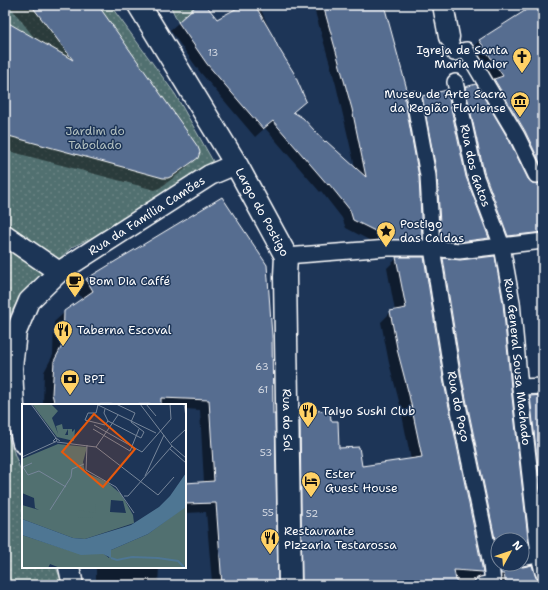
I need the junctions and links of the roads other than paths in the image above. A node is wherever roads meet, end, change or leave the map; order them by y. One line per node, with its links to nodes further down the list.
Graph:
1 (138, 5): 6 (street, Largo do Postigo)
2 (443, 5): 3 (street)
3 (449, 37): 7 (street)
4 (455, 82): 10 (street, Rua dos Gatos)
5 (414, 99): 11 (street, Rua do Poço)
6 (236, 164): 12 (street, Largo do Postigo); 13 (street, Rua da Família Camões)
7 (540, 175)
8 (5, 236): 13 (street)
9 (543, 241): 10 (street)
10 (502, 246): 11 (street); 15 (street, Rua General Sousa Machado)
11 (432, 248): 12 (street, Largo do Postigo); 17 (street, Rua do Poço)
12 (286, 256): 24 (street, Rua do Sol)
13 (59, 272): 16 (street, Rua da Família Camões)
14 (543, 386): 15 (street)
15 (520, 387): 18 (street, Rua General Sousa Machado)
16 (22, 439)
17 (490, 545)
18 (541, 554): 19 (street); 22 (street, Rua General Sousa Machado)
19 (530, 556)
20 (69, 568): 23 (street)
21 (494, 572): 25 (street, Rua do Poço)
22 (543, 572)
23 (74, 585)
24 (290, 585)
25 (482, 585)

